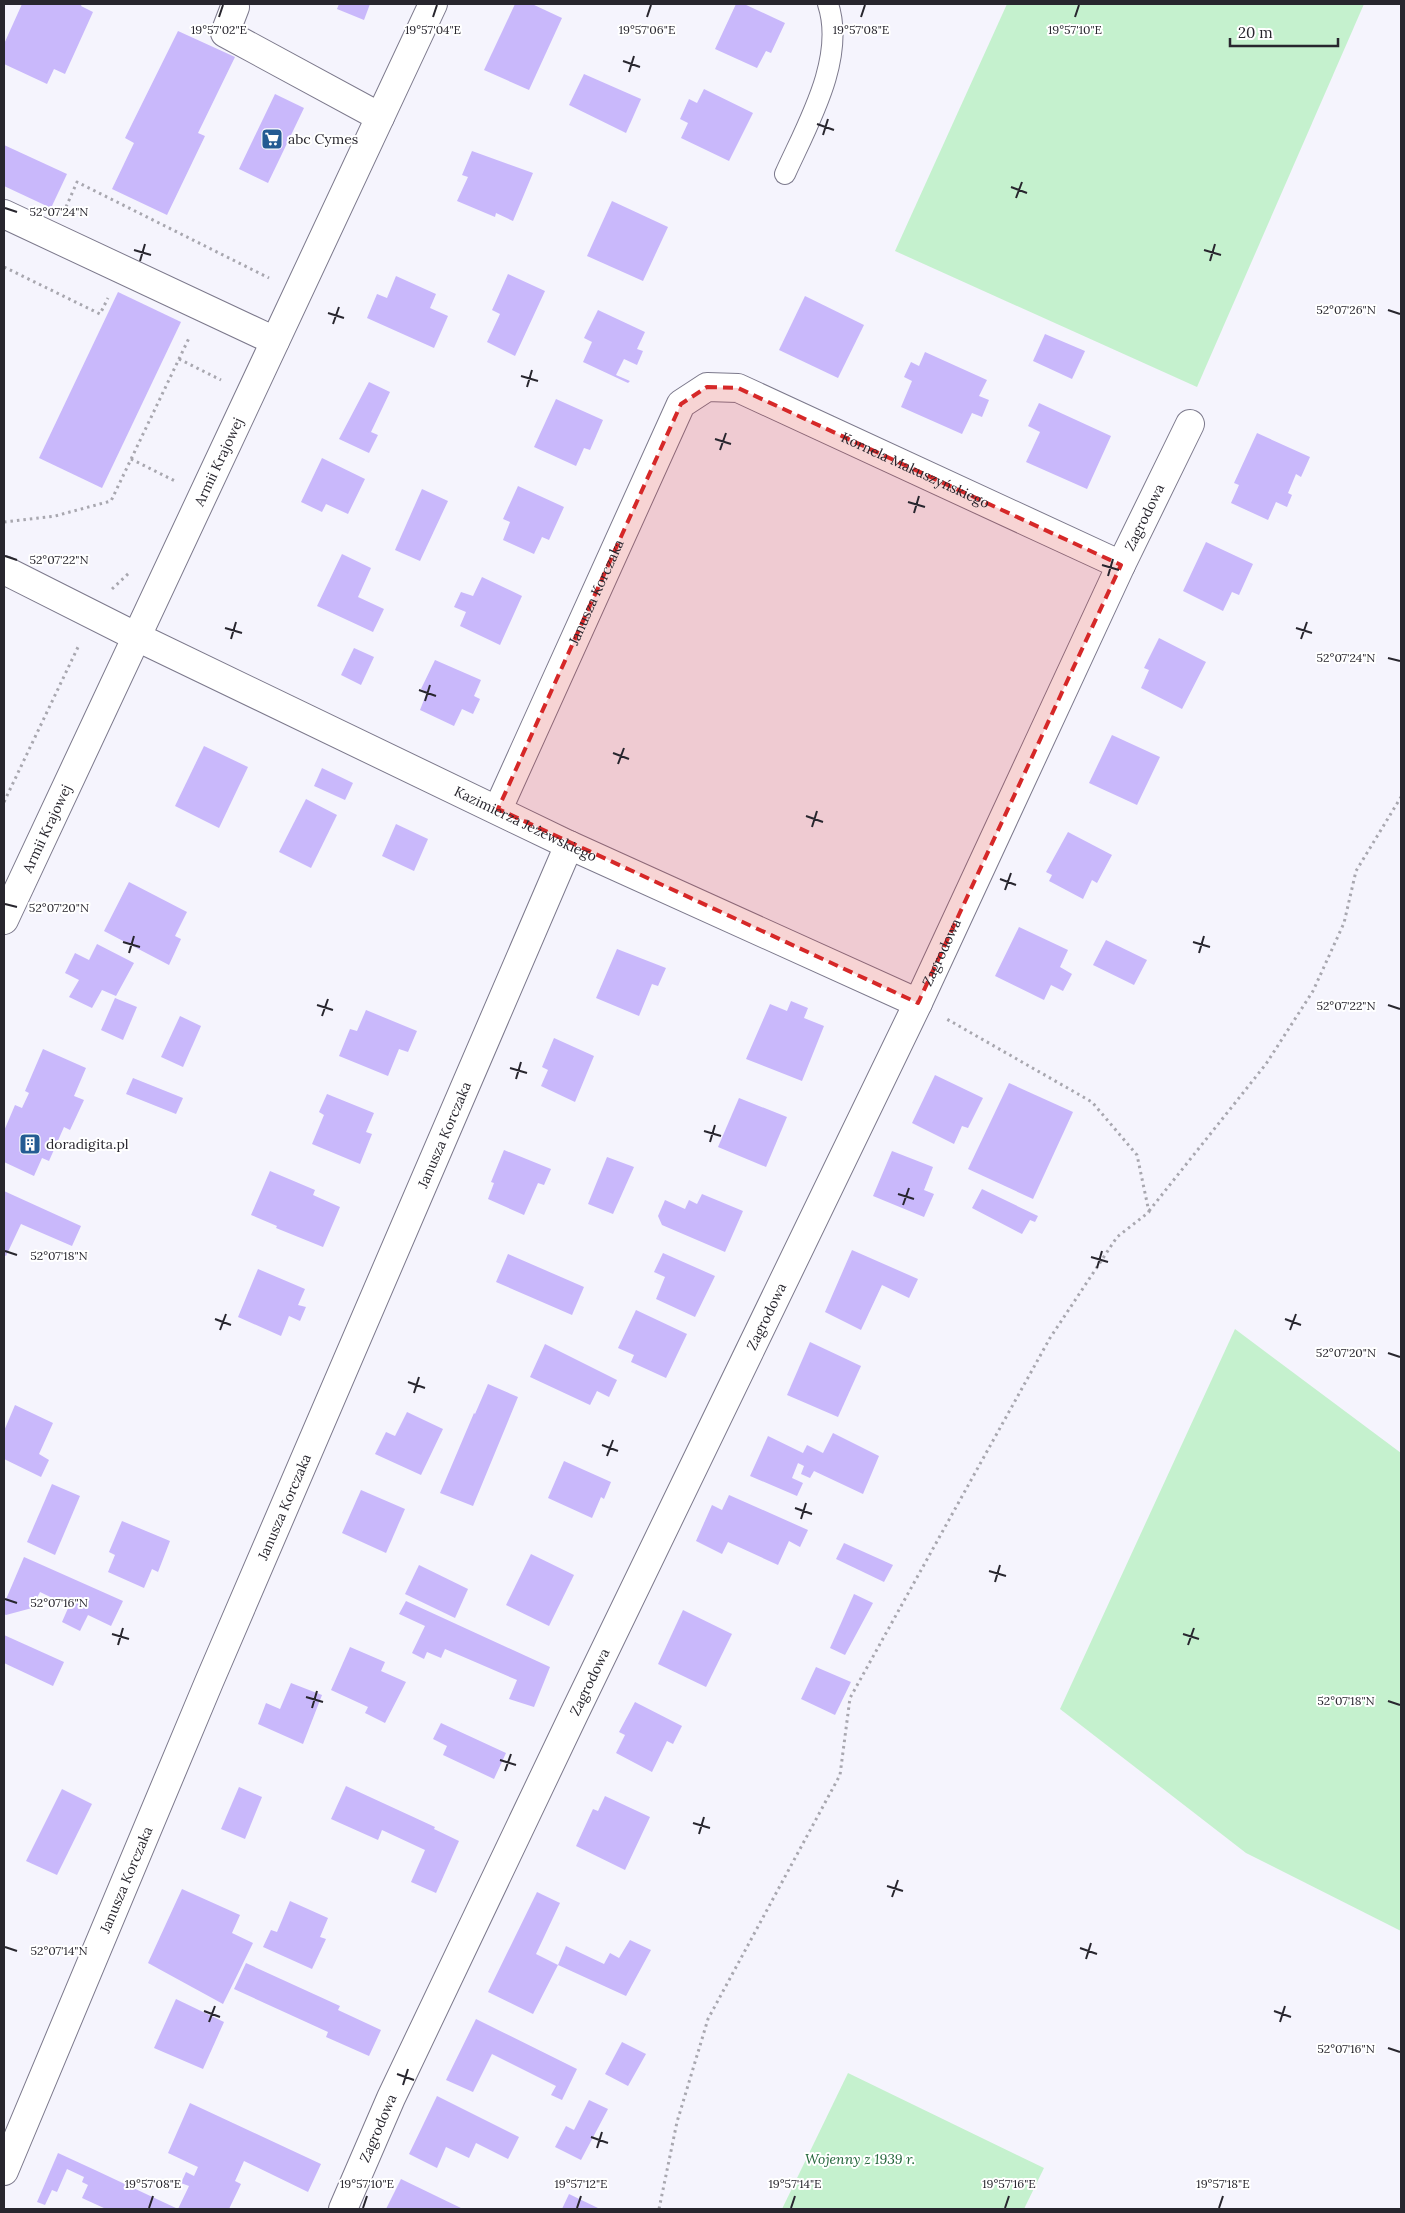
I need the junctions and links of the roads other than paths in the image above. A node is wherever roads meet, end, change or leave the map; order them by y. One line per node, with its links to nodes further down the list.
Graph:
1 (433, 4): 4 (street, Armii Krajowej)
2 (828, 4): 5 (lane)
3 (235, 7): 4 (street)
4 (380, 117): 7 (street, Armii Krajowej)
5 (785, 174)
6 (4, 214): 7 (street)
7 (275, 341): 12 (street, Armii Krajowej)
8 (707, 386): 10 (street, Kornela Makuszyńskiego); 13 (street, Janusza Korczaka)
9 (1190, 424): 10 (street, Zagrodowa)
10 (1121, 565): 16 (street, Zagrodowa)
11 (4, 570): 12 (street, Kazimierza Jeżewskiego)
12 (137, 637): 13 (street, Kazimierza Jeżewskiego); 15 (street, Armii Krajowej)
13 (498, 809): 14 (street, Kazimierza Jeżewskiego)
14 (569, 845): 16 (street, Kazimierza Jeżewskiego); 17 (street, Janusza Korczaka)
15 (4, 920)
16 (918, 1003): 18 (street, Zagrodowa)
17 (4, 2171)
18 (343, 2209)

